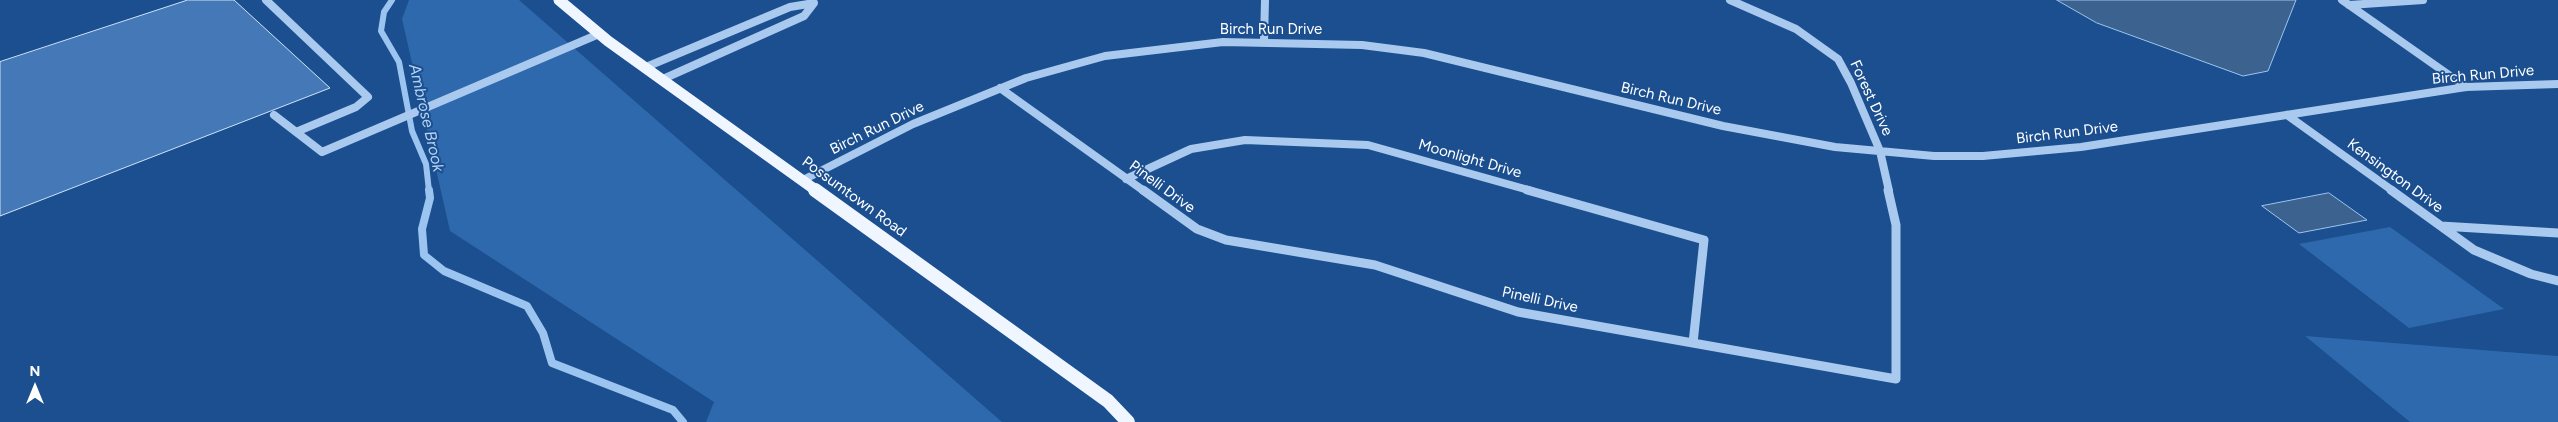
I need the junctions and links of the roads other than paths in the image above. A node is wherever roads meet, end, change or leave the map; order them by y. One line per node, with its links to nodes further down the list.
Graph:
1 (266, 0): 18 (street)
2 (559, 0): 9 (main road, Possumtown Road)
3 (1265, 0): 10 (street)
4 (1730, 0): 19 (street, Forest Drive)
5 (2342, 0): 8 (street)
6 (2423, 0): 8 (street)
7 (814, 1): 11 (street); 12 (street)
8 (2349, 5): 14 (street)
9 (599, 34): 11 (main road, Possumtown Road); 18 (street)
10 (1264, 42): 15 (street, Birch Run Drive); 19 (street, Birch Run Drive)
11 (646, 67): 12 (main road, Possumtown Road)
12 (663, 79): 21 (main road, Possumtown Road)
13 (2558, 84): 14 (street, Birch Run Drive)
14 (2466, 87): 17 (street, Birch Run Drive)
15 (1000, 88): 20 (street, Pinelli Drive); 21 (street, Birch Run Drive)
16 (274, 115): 18 (street)
17 (2287, 115): 19 (street, Birch Run Drive); 22 (street, Kensington Drive)
18 (296, 132)
19 (1880, 151): 25 (street, Pinelli Drive)
20 (1126, 179): 25 (street, Pinelli Drive); 25 (street, Moonlight Drive)
21 (803, 180): 26 (main road, Possumtown Road)
22 (2441, 226): 23 (street, Kensington Drive); 24 (street)
23 (2558, 233)
24 (2558, 281)
25 (1693, 343)
26 (1128, 422)

